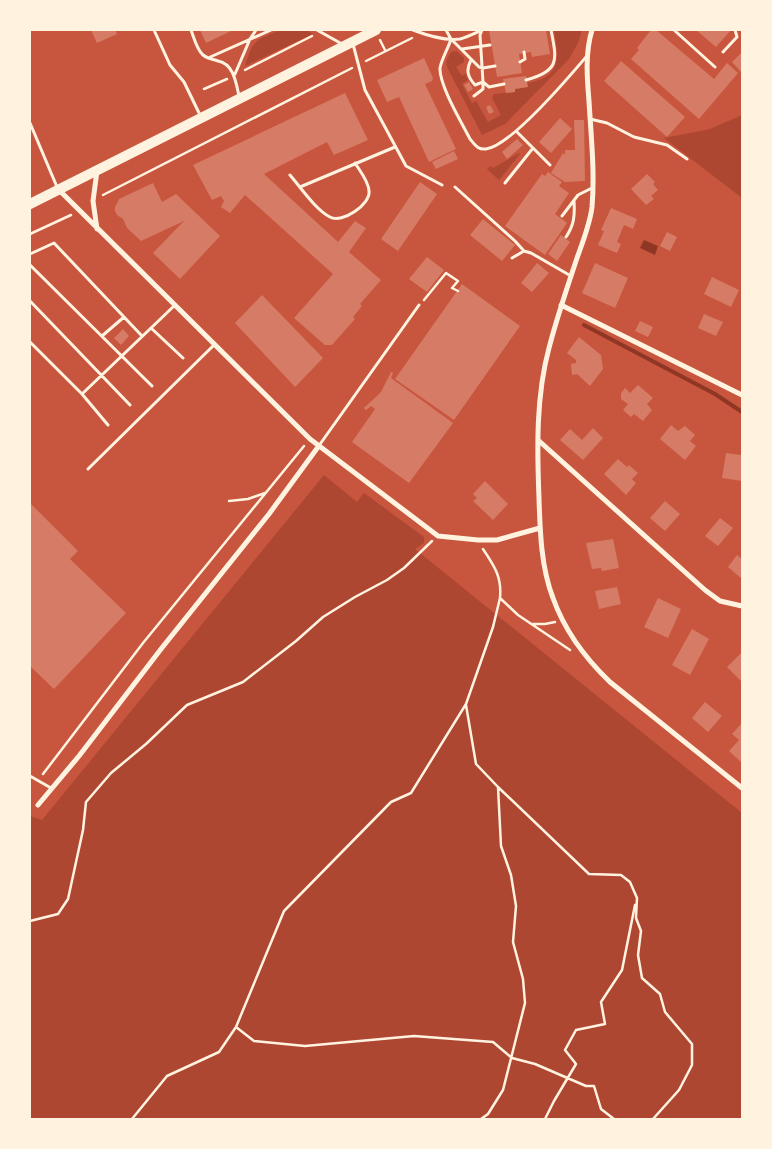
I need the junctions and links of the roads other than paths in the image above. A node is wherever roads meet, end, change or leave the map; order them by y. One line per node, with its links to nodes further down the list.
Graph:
1 (154, 30): 35 (lane)
2 (191, 30): 23 (lane)
3 (256, 30): 14 (lane)
4 (271, 30): 14 (lane)
5 (376, 30): 15 (main road)
6 (413, 30): 16 (lane)
7 (446, 30): 16 (lane)
8 (482, 30): 16 (lane); 18 (lane)
9 (552, 30): 30 (lane)
10 (592, 30): 22 (street)
11 (674, 30): 27 (lane)
12 (735, 30): 21 (lane)
13 (319, 31): 15 (lane)
14 (250, 39): 23 (lane); 29 (lane)
15 (354, 39): 34 (main road); 39 (lane)
16 (451, 39): 19 (lane); 38 (lane)
17 (490, 45): 18 (lane)
18 (481, 47): 19 (lane); 28 (lane)
19 (461, 49): 24 (lane)
20 (524, 52): 25 (lane)
21 (723, 52)
22 (588, 55): 36 (street); 38 (lane)
23 (208, 58): 29 (lane)
24 (471, 60): 28 (lane); 31 (lane)
25 (520, 62)
26 (495, 66): 28 (lane)
27 (715, 67)
28 (482, 68): 31 (lane)
29 (235, 75): 34 (lane)
30 (526, 80)
31 (483, 82): 32 (lane); 33 (lane)
32 (504, 84)
33 (474, 96)
34 (240, 98): 35 (main road)
35 (202, 117): 44 (main road)
36 (590, 119): 41 (lane); 50 (street)
37 (30, 124): 51 (lane)
38 (516, 131): 40 (lane)
39 (395, 147): 42 (lane); 47 (lane)
40 (533, 148): 43 (lane); 46 (lane)
41 (687, 159)
42 (355, 163): 48 (lane); 48 (lane)
43 (550, 165)
44 (97, 171): 51 (main road); 55 (street)
45 (290, 175): 48 (lane)
46 (505, 183)
47 (442, 185)
48 (300, 187)
49 (455, 187): 57 (lane)
50 (592, 188): 52 (lane); 61 (street)
51 (59, 190): 53 (main road); 55 (street)
52 (574, 201): 54 (lane); 56 (lane)
53 (30, 204)
54 (562, 216)
55 (97, 230): 65 (street)
56 (566, 237)
57 (524, 251): 59 (lane); 61 (lane)
58 (30, 254): 66 (lane)
59 (512, 258)
60 (30, 265): 68 (lane)
61 (571, 276): 64 (street)
62 (30, 301): 74 (lane)
63 (419, 305): 81 (lane)
64 (561, 305): 77 (street); 80 (street)
65 (174, 306): 67 (lane); 71 (street)
66 (124, 317): 68 (lane); 69 (lane)
67 (151, 328): 69 (lane); 73 (lane)
68 (102, 336): 72 (lane)
69 (142, 336): 72 (lane)
70 (30, 342): 76 (lane)
71 (214, 345): 81 (street); 82 (lane)
72 (122, 356): 74 (lane); 75 (lane)
73 (183, 358)
74 (102, 375): 76 (lane); 78 (lane)
75 (152, 386)
76 (82, 394): 79 (lane)
77 (742, 395)
78 (130, 405)
79 (108, 425)
80 (538, 440): 83 (street); 84 (street)
81 (318, 447): 83 (street); 86 (street)
82 (88, 469)
83 (540, 528): 87 (street)
84 (742, 606)
85 (30, 776): 86 (lane)
86 (51, 788): 88 (street)
87 (742, 788)
88 (38, 805)

